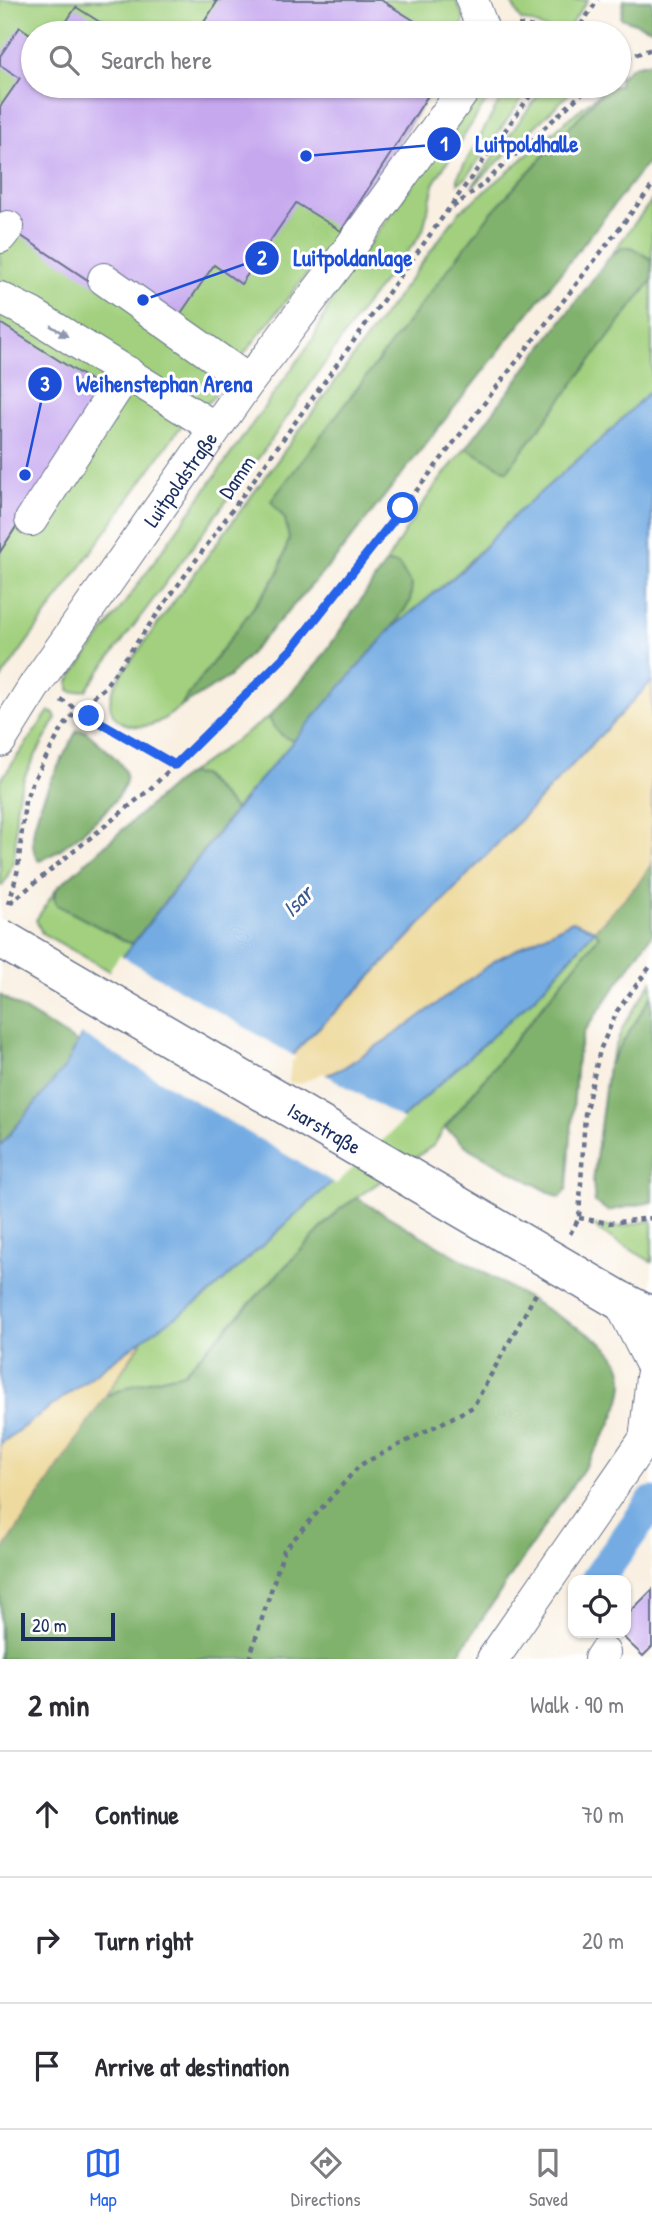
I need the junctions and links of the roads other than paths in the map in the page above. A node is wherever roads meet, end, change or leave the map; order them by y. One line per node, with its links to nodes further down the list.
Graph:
1 (472, 0): 2 (street)
2 (480, 21)
3 (458, 98): 7 (street, Luitpoldstraße)
4 (104, 279): 7 (street)
5 (0, 298): 6 (street, one-way to 6)
6 (127, 373): 8 (street); 9 (street)
7 (249, 381): 8 (street, Luitpoldstraße)
8 (215, 428): 10 (street, Luitpoldstraße)
9 (32, 520)
10 (0, 741)
11 (5, 921): 12 (main road, Isarstraße, bridge)
12 (619, 1300): 13 (main road, Isarstraße); 14 (street)
13 (652, 1317)
14 (652, 1365)
15 (652, 1377): 16 (street)
16 (648, 1435): 17 (street)
17 (493, 1659)

